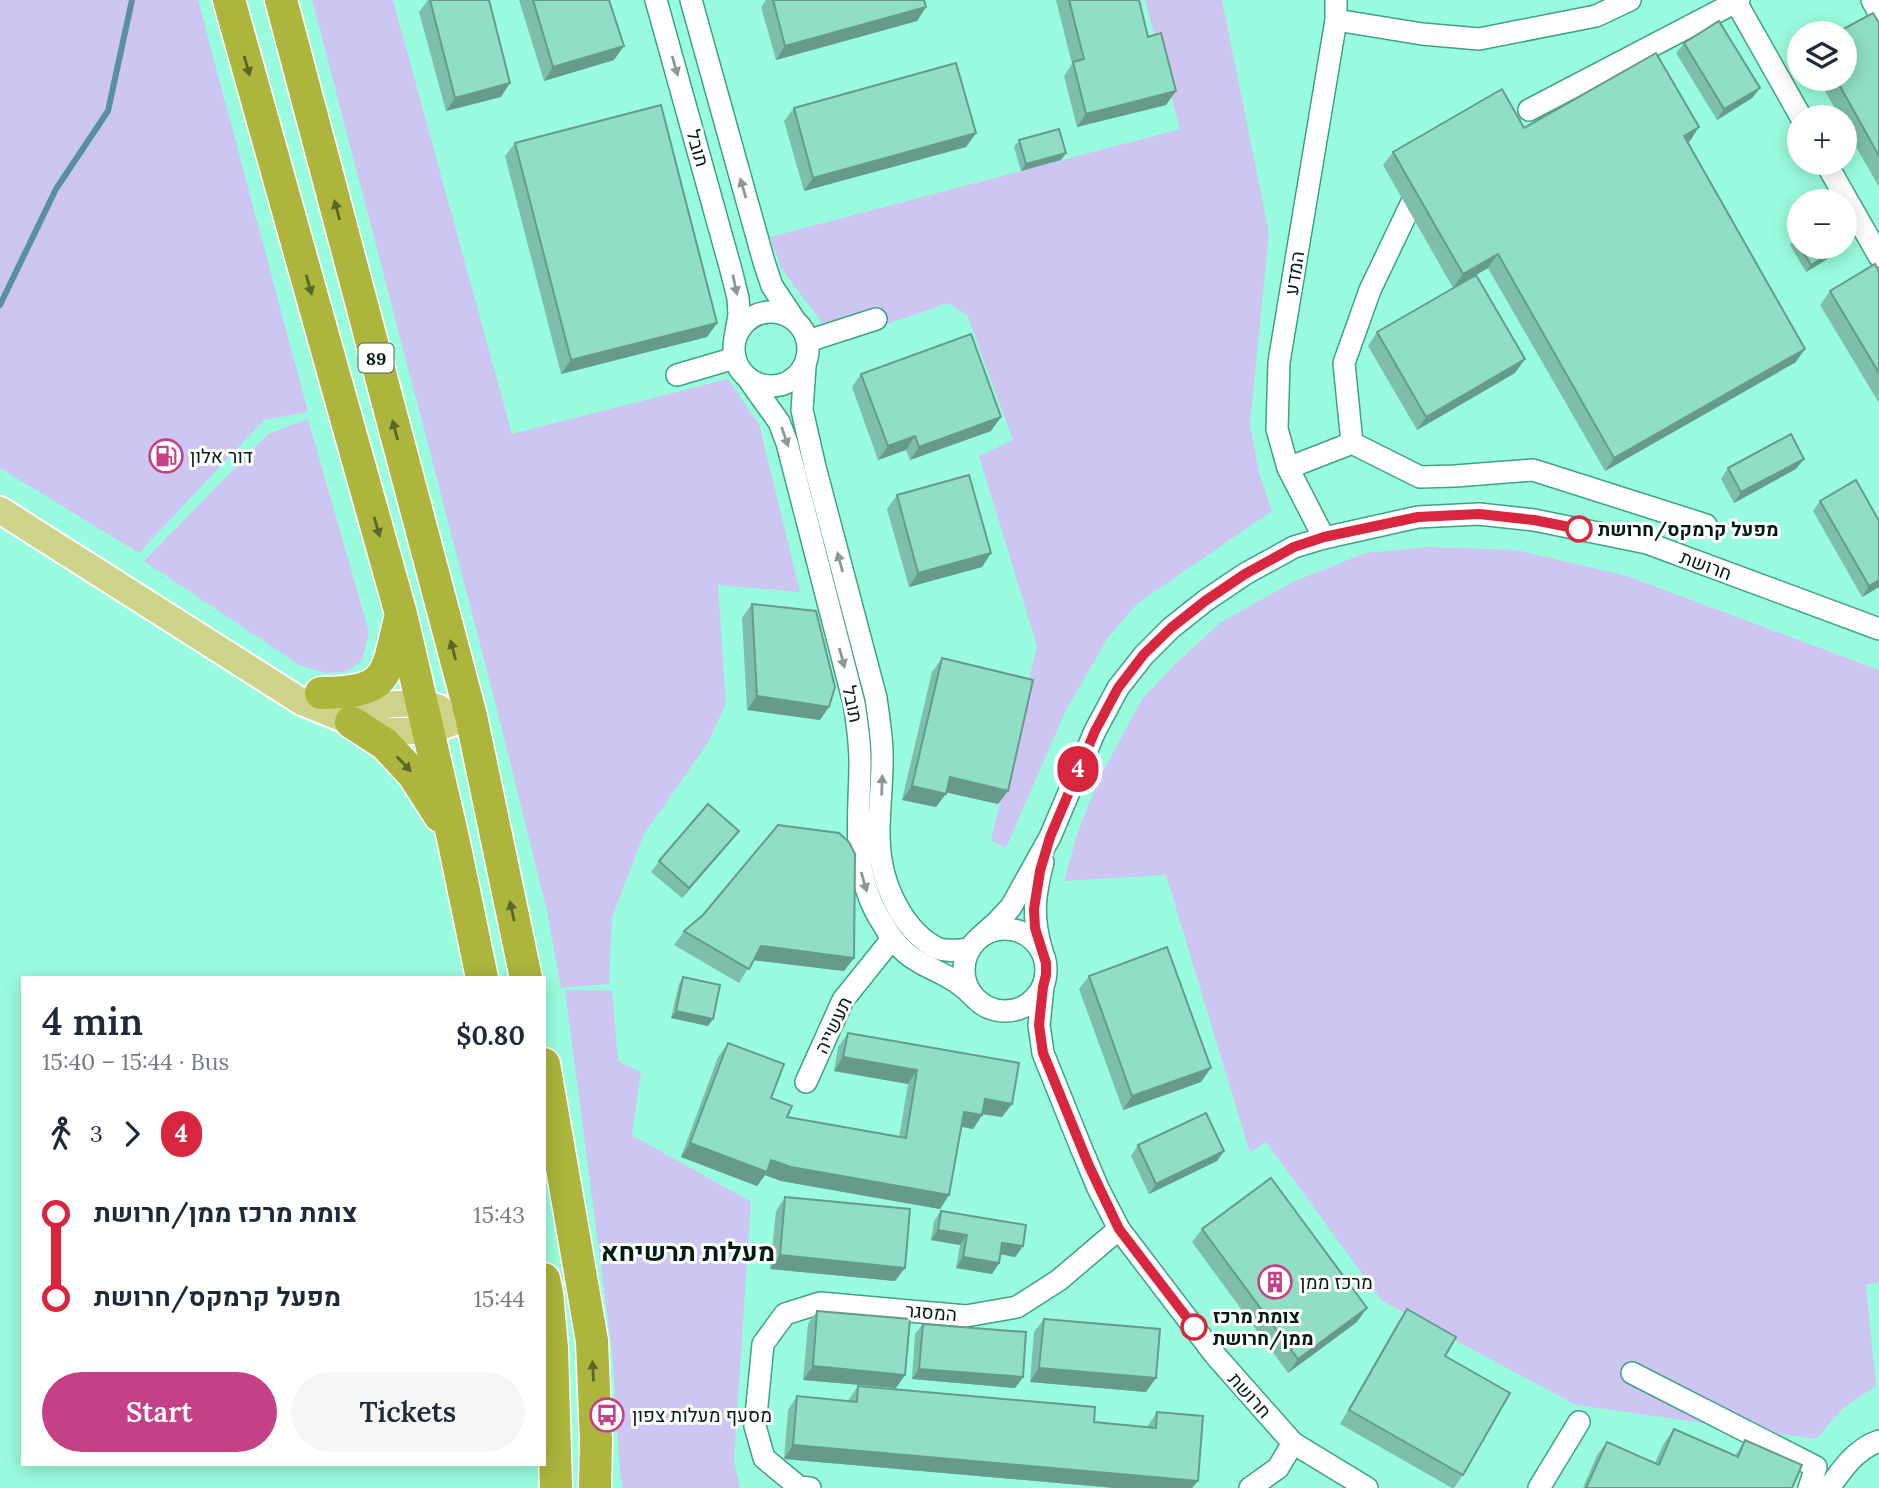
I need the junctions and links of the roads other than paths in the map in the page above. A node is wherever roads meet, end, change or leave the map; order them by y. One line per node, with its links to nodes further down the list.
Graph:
1 (229, 0): 27 (highway, 89, one-way to 27)
2 (281, 0): 31 (highway, 89, one-way to 2)
3 (656, 0): 18 (street, תובל, one-way to 18)
4 (691, 0): 16 (street, תובל, one-way to 4)
5 (1630, 0): 8 (street)
6 (1872, 0): 9 (street)
7 (1737, 1): 10 (street); 11 (street)
8 (1336, 10): 23 (street, המדע)
9 (1879, 13)
10 (1794, 105)
11 (1529, 110)
12 (1833, 175): 14 (street)
13 (1413, 200): 22 (street)
14 (1879, 256)
15 (876, 318): 17 (street)
16 (794, 319): 17 (street); 18 (street)
17 (808, 341): 19 (street)
18 (735, 348): 20 (street); 21 (street)
19 (805, 367): 21 (street); 37 (street, תובל, one-way to 19)
20 (677, 375)
21 (749, 380): 36 (street, תובל, one-way to 36)
22 (1352, 443): 23 (street); 25 (street)
23 (1288, 468): 26 (street, המדע)
24 (0, 510): 29 (main road)
25 (1706, 525)
26 (1324, 537): 28 (street, חרושת); 34 (street, חרושת)
27 (401, 614): 30 (highway); 32 (highway, 89)
28 (1879, 629)
29 (244, 665): 30 (main road); 33 (main road)
30 (321, 693): 32 (main road)
31 (471, 716): 32 (main road); 40 (highway, 89, one-way to 31)
32 (426, 717): 33 (main road); 35 (highway, 89)
33 (351, 722): 35 (highway, one-way to 35)
34 (1050, 837): 37 (street, חרושת); 38 (street, חרושת)
35 (453, 838): 39 (highway, 89)
36 (892, 939): 42 (street, תובל); 46 (street, תעשייה)
37 (974, 943): 38 (street); 42 (street)
38 (1042, 951): 41 (street)
39 (482, 976)
40 (526, 976)
41 (1043, 987): 43 (street); 44 (street, חרושת)
42 (974, 997): 43 (street)
43 (995, 1010): 44 (street, חרושת)
44 (1043, 1053): 47 (street, חרושת)
45 (546, 1076): 54 (highway, one-way to 45)
46 (806, 1082)
47 (1119, 1229): 52 (street, חרושת); 55 (street, המסגר)
48 (546, 1296): 53 (highway)
49 (1632, 1373): 59 (street)
50 (1579, 1422): 58 (street)
51 (1879, 1441): 60 (street)
52 (1293, 1443): 56 (street); 57 (street, חרושת)
53 (556, 1488)
54 (595, 1488)
55 (810, 1488)
56 (1250, 1488)
57 (1367, 1488)
58 (1539, 1488)
59 (1809, 1488)
60 (1829, 1488)

